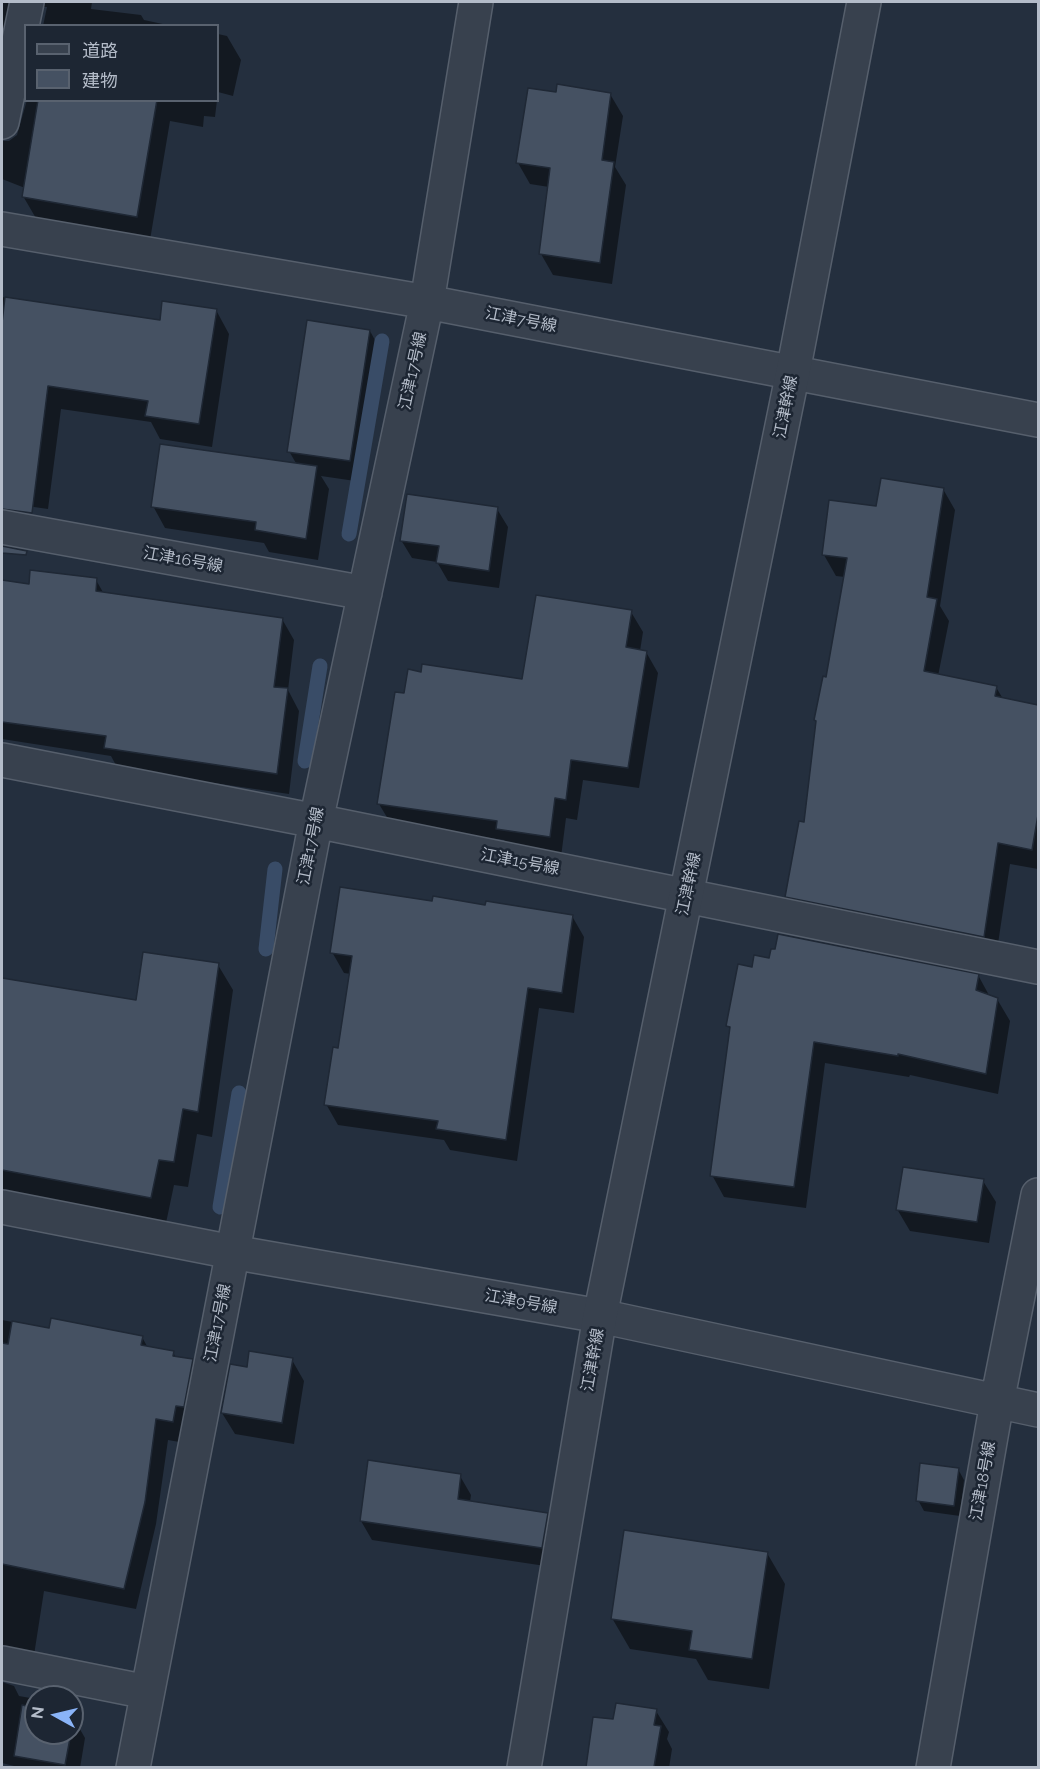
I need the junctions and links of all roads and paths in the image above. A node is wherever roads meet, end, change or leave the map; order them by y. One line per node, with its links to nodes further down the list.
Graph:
1 (27, 2): 4 (street)
2 (476, 2): 7 (street, 江津17号線)
3 (864, 2): 8 (street, 江津幹線)
4 (5, 87): 5 (street)
5 (2, 122)
6 (2, 229): 7 (street, 江津7号線)
7 (427, 302): 8 (street, 江津7号線); 11 (street, 江津17号線)
8 (793, 372): 9 (street, 江津7号線); 14 (street, 江津幹線)
9 (1038, 420)
10 (2, 527): 11 (street, 江津16号線)
11 (365, 592): 13 (street, 江津17号線)
12 (2, 760): 13 (street, 江津15号線)
13 (316, 821): 14 (street, 江津15号線); 18 (street, 江津17号線)
14 (687, 895): 15 (street, 江津15号線); 19 (street, 江津幹線)
15 (1038, 967)
16 (1038, 1195): 20 (street, 江津18号線)
17 (2, 1207): 18 (street, 江津9号線)
18 (232, 1252): 19 (street, 江津9号線); 23 (street, 江津17号線)
19 (600, 1316): 20 (street, 江津9号線); 25 (street, 江津幹線)
20 (997, 1402): 21 (street, 江津9号線); 26 (street, 江津18号線)
21 (1038, 1410)
22 (2, 1663): 23 (street)
23 (147, 1692): 24 (street, 江津17号線)
24 (133, 1767)
25 (524, 1767)
26 (933, 1767)

